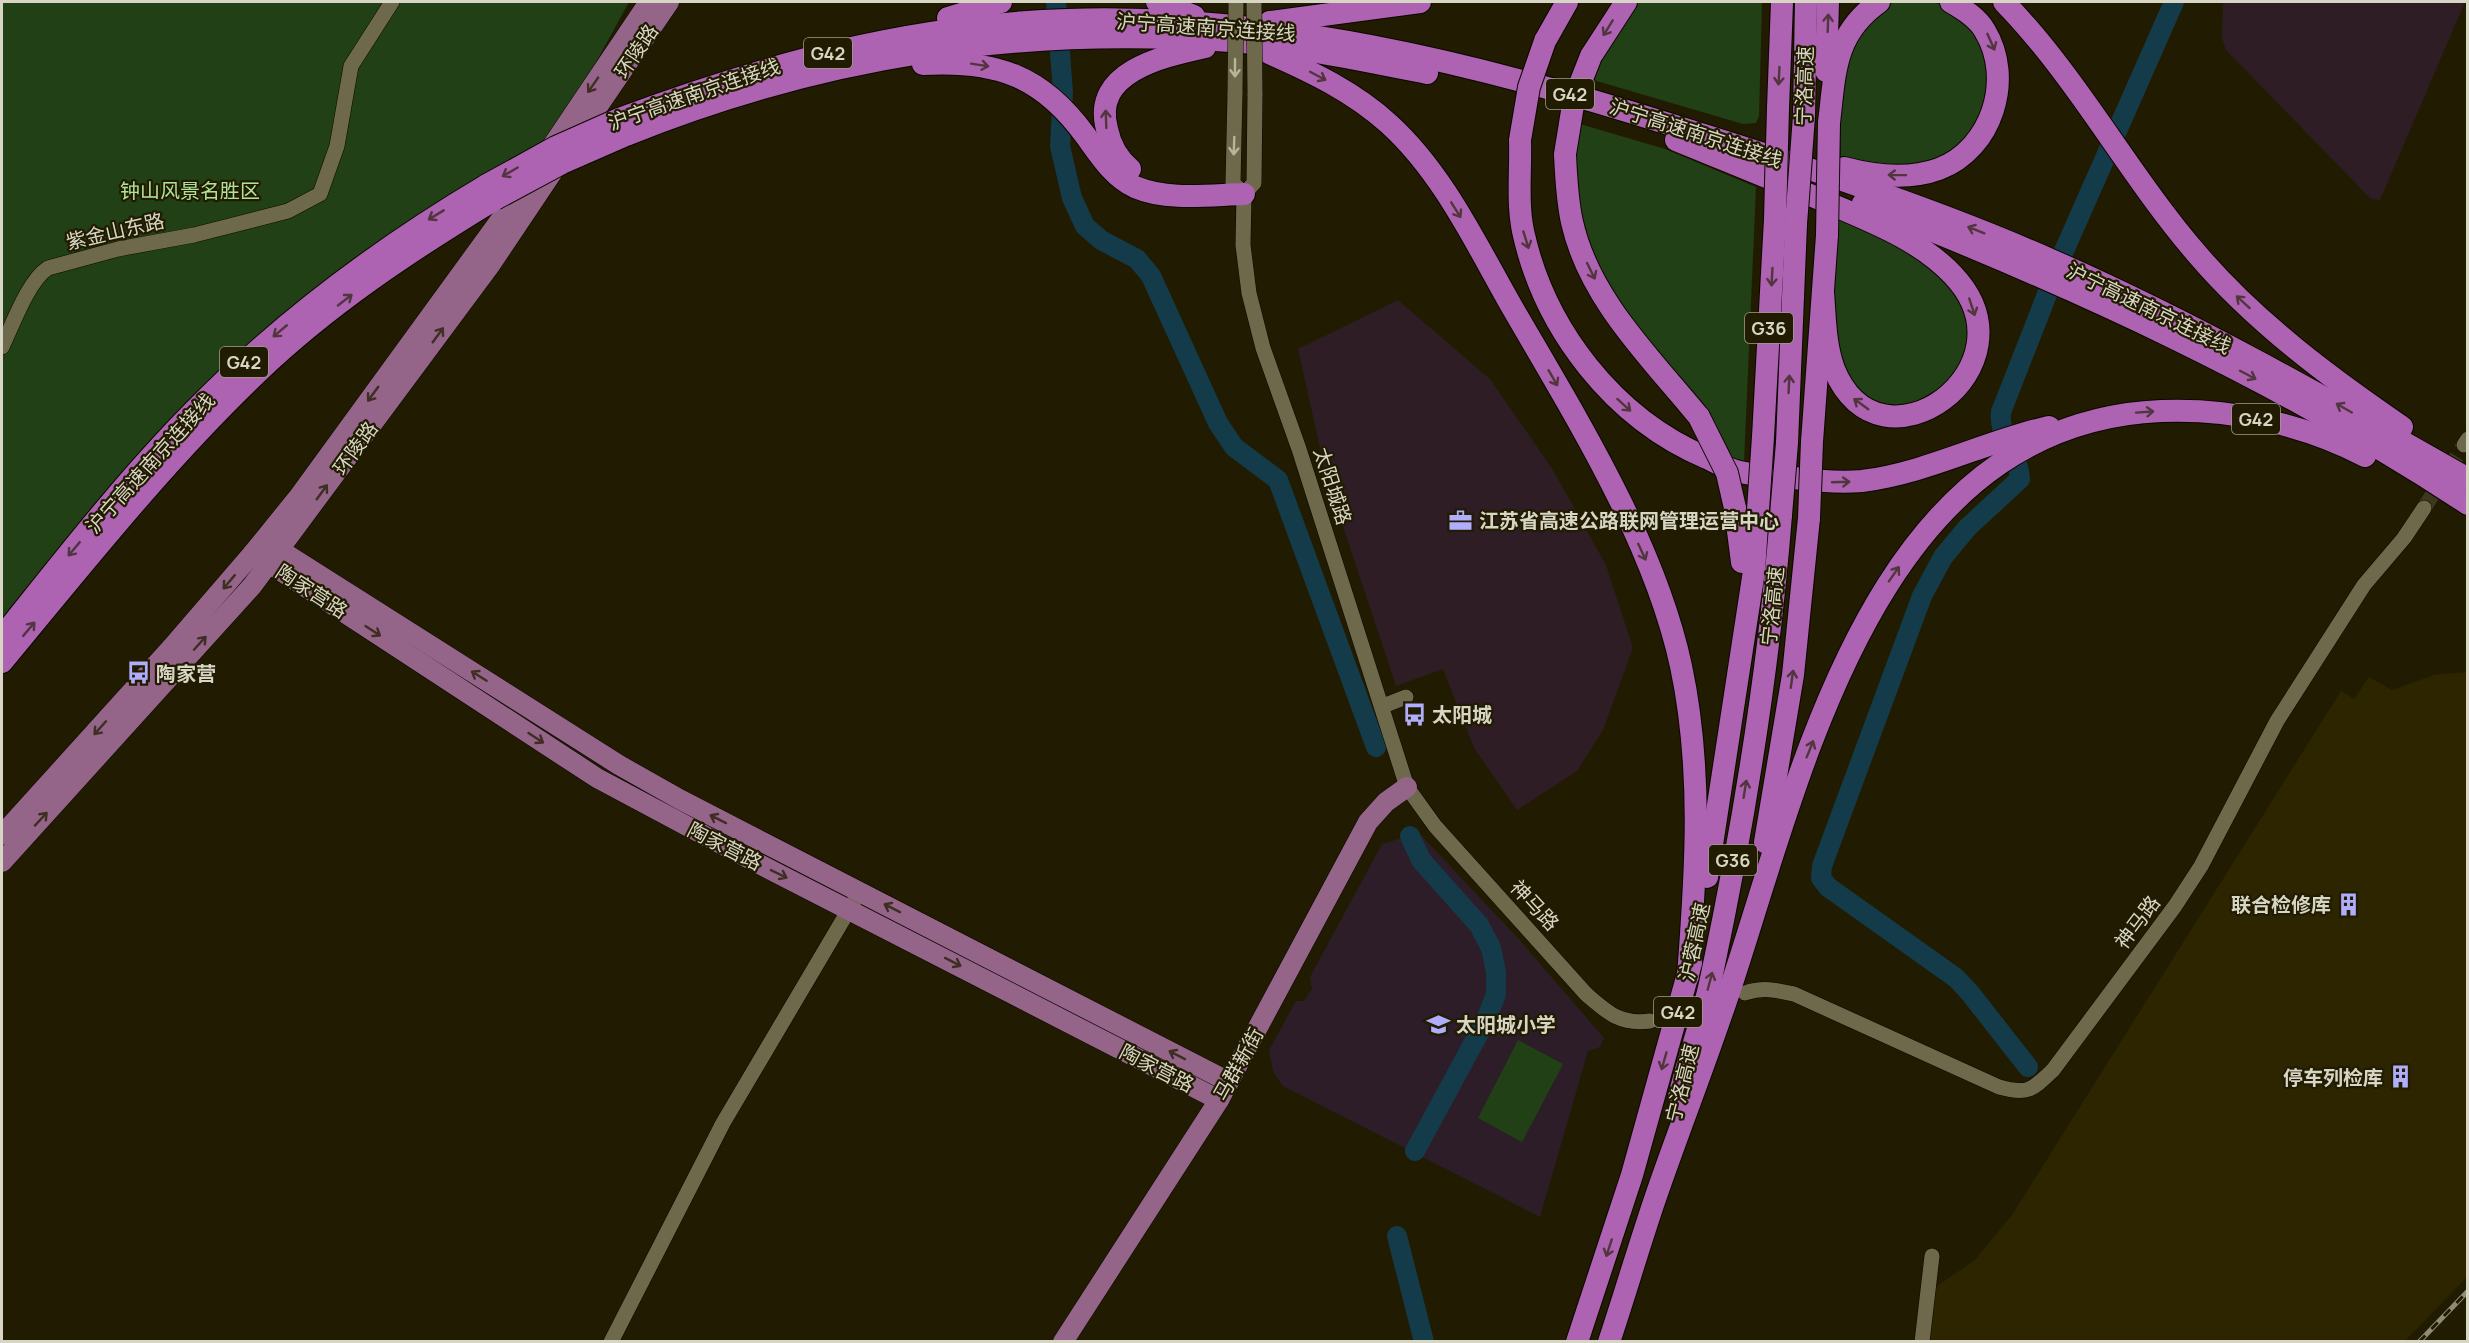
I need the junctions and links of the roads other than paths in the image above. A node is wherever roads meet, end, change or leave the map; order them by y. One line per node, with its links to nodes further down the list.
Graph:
1 (392, 2): 34 (street, 紫金山东路)
2 (649, 2): 41 (main road, 环陵路, one-way to 41)
3 (669, 2): 41 (main road, 环陵路, one-way to 3)
4 (1001, 2): 22 (highway)
5 (1157, 2): 18 (highway)
6 (1236, 2): 29 (street, 太阳城路, one-way to 29, bridge)
7 (1254, 2): 29 (street, 太阳城路, bridge)
8 (1420, 2): 21 (highway)
9 (1567, 2): 35 (highway, one-way to 35, bridge)
10 (1626, 2): 45 (highway, G42, one-way to 45, bridge)
11 (1782, 2): 30 (highway, 宁洛高速 / G36, one-way to 30, bridge)
12 (1806, 2): 30 (highway, 宁洛高速 / G36, bridge)
13 (1828, 2): 26 (highway, one-way to 13)
14 (1879, 2): 26 (highway)
15 (1951, 2): 25 (highway, one-way to 25)
16 (2004, 2): 23 (highway)
17 (2018, 2): 23 (highway)
18 (1215, 24): 19 (highway, 沪宁高速南京连接线 / G42); 21 (highway, 沪宁高速南京连接线 / G42)
19 (1070, 28): 20 (highway, 沪宁高速南京连接线 / G42); 21 (highway, 沪宁高速南京连接线 / G42)
20 (1046, 30): 22 (highway, 沪宁高速南京连接线 / G42); 24 (highway, 沪宁高速南京连接线 / G42)
21 (1241, 37): 25 (highway, 沪宁高速南京连接线 / G42); 28 (highway, 沪宁高速南京连接线 / G42); 29 (highway, one-way to 21); 53 (highway, one-way to 53)
22 (790, 61): 27 (highway, 沪宁高速南京连接线 / G42)
23 (2060, 70): 36 (highway, one-way to 23)
24 (735, 95): 27 (highway, 沪宁高速南京连接线 / G42); 29 (highway, one-way to 29)
25 (1594, 100): 31 (highway, 沪宁高速南京连接线 / G42, one-way to 25)
26 (1829, 123): 33 (highway, bridge)
27 (623, 127): 42 (highway, 沪宁高速南京连接线 / G42, bridge)
28 (1672, 138): 31 (highway, 沪宁高速南京连接线 / G42); 33 (highway, one-way to 33)
29 (1243, 187): 47 (street, 太阳城路)
30 (1786, 222): 45 (highway, 宁洛高速 / G36, one-way to 45, bridge); 58 (highway, 宁洛高速 / G36, one-way to 30, bridge)
31 (2046, 267): 32 (highway, 沪宁高速南京连接线 / G42)
32 (2067, 277): 37 (highway, 沪宁高速南京连接线 / G42, one-way to 32); 38 (highway, 沪宁高速南京连接线 / G42, one-way to 38)
33 (1823, 292): 54 (highway, one-way to 33, bridge)
34 (2, 347)
35 (1999, 453): 40 (highway, G42, one-way to 40); 54 (highway, G42, one-way to 35)
36 (2468, 472)
37 (2468, 479)
38 (2468, 504)
39 (2424, 508): 54 (street, 神马路)
40 (2468, 515)
41 (266, 552): 49 (main road, 环陵路, one-way to 49); 50 (main road, 环陵路, one-way to 41); 51 (main road, 陶家营路, one-way to 41); 52 (main road, 陶家营路, one-way to 52)
42 (49, 591): 43 (highway); 44 (highway, one-way to 42)
43 (2, 637)
44 (2, 662)
45 (1738, 674): 53 (highway, 沪蓉高速 / G42)
46 (1406, 698): 47 (street)
47 (1383, 706): 48 (street, 太阳城路)
48 (1407, 787): 55 (street, 神马路); 56 (main road, 马群新街)
49 (2, 835)
50 (2, 862)
51 (860, 891): 52 (street); 56 (main road, 陶家营路, one-way to 51)
52 (849, 909): 57 (main road, 陶家营路, one-way to 57); 60 (street)
53 (1688, 976): 62 (highway, 沪蓉高速 / G42, one-way to 62)
54 (1739, 988): 58 (highway, G42)
55 (1650, 1021)
56 (1229, 1082): 57 (main road, 马群新街)
57 (1219, 1100): 61 (main road, 马群新街)
58 (1655, 1200): 63 (highway, G42)
59 (1932, 1256): 64 (street)
60 (611, 1341)
61 (1062, 1341)
62 (1577, 1341)
63 (1609, 1341)
64 (1922, 1341)

